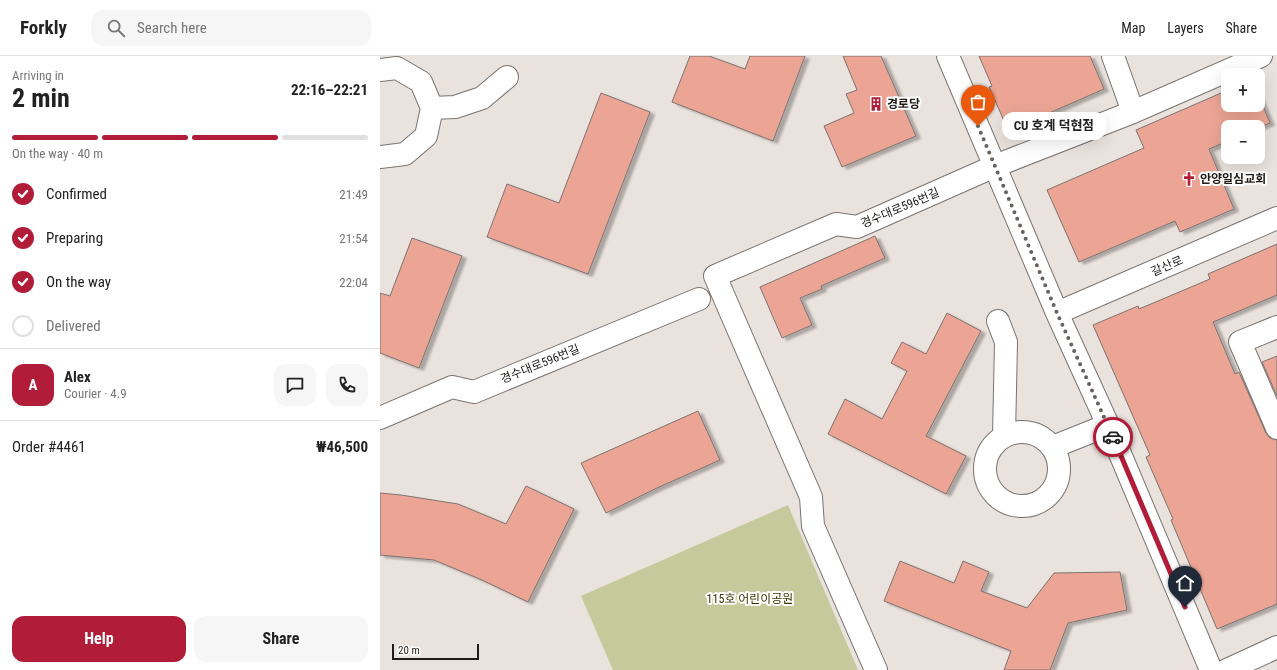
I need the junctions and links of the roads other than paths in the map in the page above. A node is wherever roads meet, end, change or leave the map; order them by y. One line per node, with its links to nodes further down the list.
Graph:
1 (948, 56): 9 (street)
2 (1113, 56): 7 (street)
3 (1261, 56): 7 (street, 경수대로596번길)
4 (380, 70): 6 (street)
5 (507, 77): 6 (street)
6 (432, 108): 8 (street)
7 (1133, 112): 9 (street, 경수대로596번길)
8 (380, 157)
9 (995, 166): 12 (street); 21 (street, 경수대로596번길)
10 (1277, 218): 12 (street, 갈산로)
11 (699, 299): 15 (street, 경수대로596번길)
12 (1057, 313): 16 (street)
13 (998, 321): 18 (street)
14 (1277, 327): 17 (street)
15 (380, 418)
16 (1108, 425): 19 (street); 22 (street)
17 (1277, 428)
18 (1004, 436): 19 (street); 19 (street)
19 (1053, 447)
20 (1277, 647): 23 (street)
21 (876, 670)
22 (1211, 670)
23 (1227, 670)

